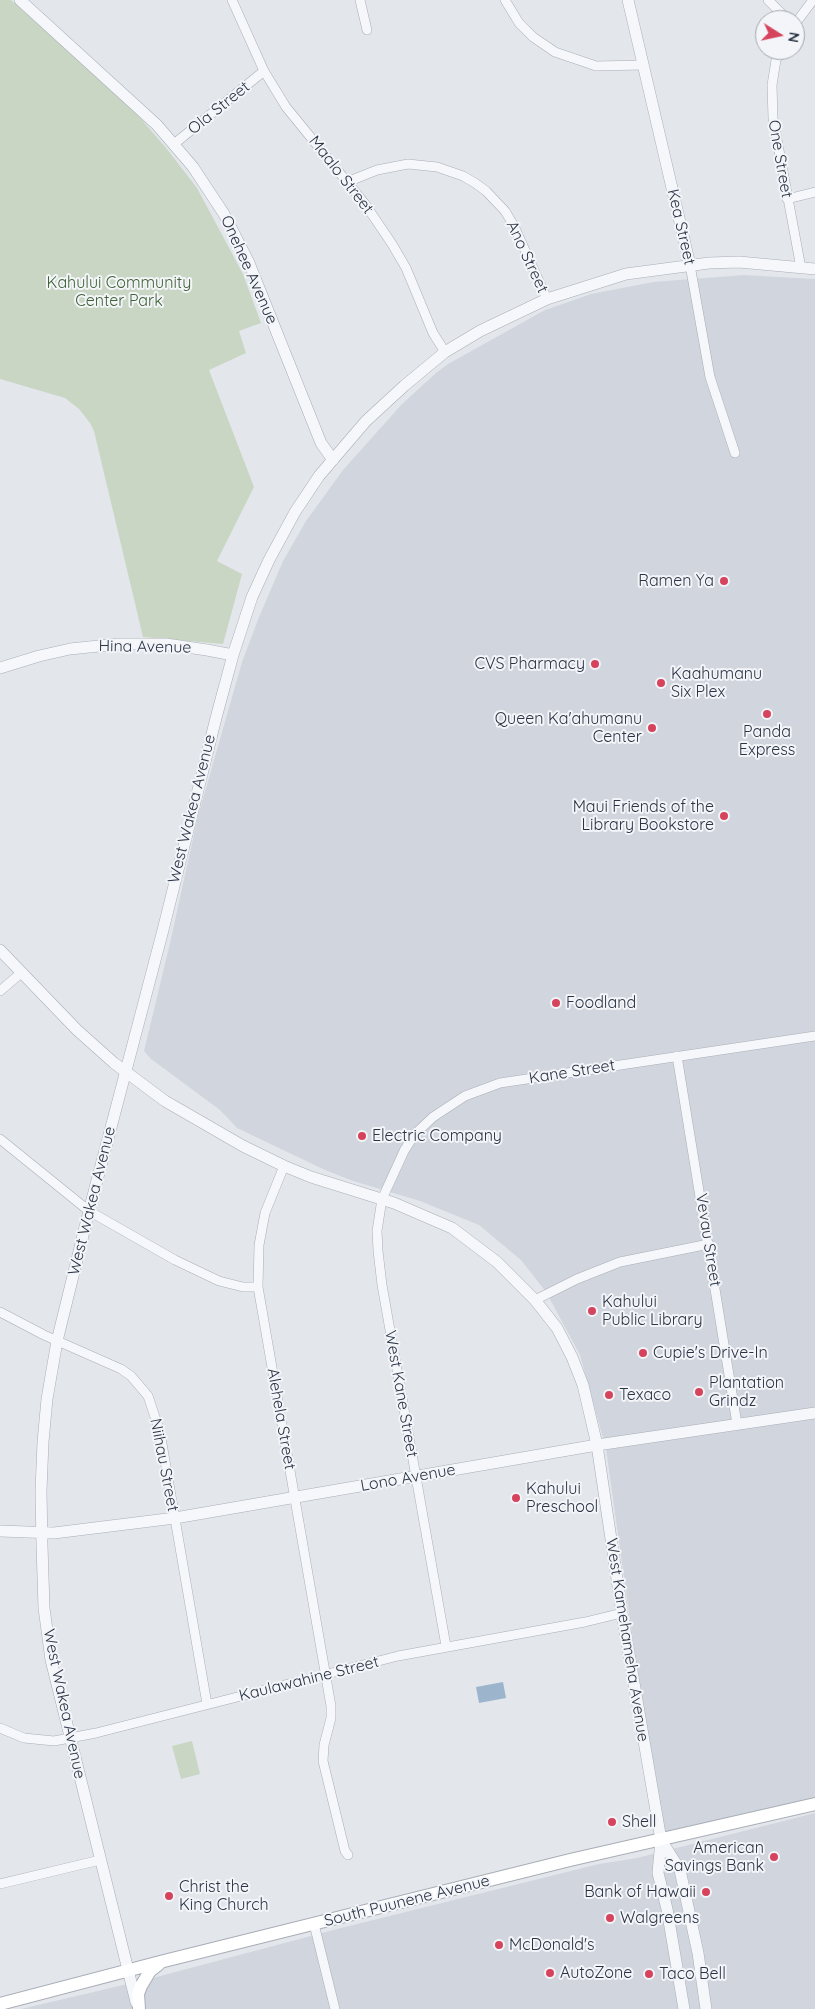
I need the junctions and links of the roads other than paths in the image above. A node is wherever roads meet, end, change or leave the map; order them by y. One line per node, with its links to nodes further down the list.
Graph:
1 (20, 0): 14 (street, Onehee Avenue)
2 (232, 0): 13 (street, Maalo Street)
3 (360, 0): 10 (street)
4 (504, 0): 12 (street)
5 (628, 0): 12 (street, Kea Street)
6 (768, 0): 8 (street)
7 (813, 0): 9 (street)
8 (778, 10)
9 (805, 11)
10 (367, 30)
11 (778, 60): 17 (street, One Street)
12 (643, 65): 18 (street, Kea Street)
13 (264, 71): 14 (street, Ola Street); 15 (street, Maalo Street)
14 (174, 144): 24 (street, Onehee Avenue)
15 (347, 182): 21 (street, Ano Street); 22 (street, Maalo Street)
16 (815, 192): 17 (street)
17 (787, 199): 19 (street, One Street)
18 (690, 265): 19 (street, West Wakea Avenue); 21 (street, West Wakea Avenue); 23 (street, Kea Street)
19 (800, 268): 20 (street, West Wakea Avenue)
20 (815, 269)
21 (547, 299): 22 (street, West Wakea Avenue)
22 (445, 352): 24 (street, West Wakea Avenue)
23 (736, 453)
24 (333, 460): 25 (street, West Wakea Avenue)
25 (232, 656): 26 (street, Hina Avenue); 32 (street, West Wakea Avenue)
26 (0, 668)
27 (0, 950): 28 (street, West Kamehameha Avenue)
28 (21, 973): 29 (street); 32 (street, West Kamehameha Avenue)
29 (0, 991)
30 (815, 1036): 31 (street, Kane Street)
31 (677, 1056): 35 (street, Kane Street); 37 (street, Vevau Street)
32 (125, 1071): 34 (street, West Kamehameha Avenue); 36 (street, West Wakea Avenue)
33 (0, 1139): 36 (street)
34 (284, 1166): 35 (street, West Kamehameha Avenue); 38 (street, Alehela Street)
35 (382, 1199): 39 (street, West Kamehameha Avenue); 45 (street, West Kane Street)
36 (89, 1211): 38 (street); 41 (street, West Wakea Avenue)
37 (709, 1244): 39 (street); 43 (street, Vevau Street)
38 (258, 1287): 46 (street, Alehela Street)
39 (535, 1300): 44 (street, West Kamehameha Avenue)
40 (0, 1312): 41 (street, Niihau Street)
41 (56, 1341): 47 (street, Niihau Street); 49 (street, West Wakea Avenue)
42 (815, 1413): 43 (street, Lono Avenue)
43 (737, 1424): 44 (street, Lono Avenue)
44 (596, 1445): 45 (street, Lono Avenue); 50 (street, West Kamehameha Avenue)
45 (415, 1477): 46 (street, Lono Avenue); 51 (street, West Kane Street)
46 (296, 1498): 47 (street, Lono Avenue); 52 (street, Alehela Street)
47 (174, 1518): 49 (street, Lono Avenue); 53 (street, Niihau Street)
48 (0, 1531): 49 (street, Lono Avenue)
49 (42, 1533): 55 (street, West Wakea Avenue)
50 (622, 1613): 51 (street, Kaulawahine Street); 57 (street, West Kamehameha Avenue)
51 (446, 1646): 52 (street, Kaulawahine Street)
52 (326, 1675): 53 (street, Kaulawahine Street); 58 (street, Alehela Street)
53 (207, 1704): 55 (street, Kaulawahine Street)
54 (0, 1728): 55 (street, Kaulawahine Street)
55 (70, 1738): 59 (street, West Wakea Avenue)
56 (815, 1804): 57 (main road, South Puunene Avenue)
57 (661, 1840): 61 (main road, South Puunene Avenue); 67 (street); 68 (street)
58 (348, 1855)
59 (100, 1860): 60 (street); 63 (street, West Wakea Avenue)
60 (0, 1884)
61 (314, 1924): 62 (main road, South Puunene Avenue); 66 (street)
62 (164, 1961): 63 (main road, South Puunene Avenue); 65 (main road)
63 (129, 1970): 64 (main road, South Puunene Avenue); 65 (street, West Wakea Avenue)
64 (0, 2004)
65 (138, 2009)
66 (335, 2009)
67 (684, 2009)
68 (706, 2009)

